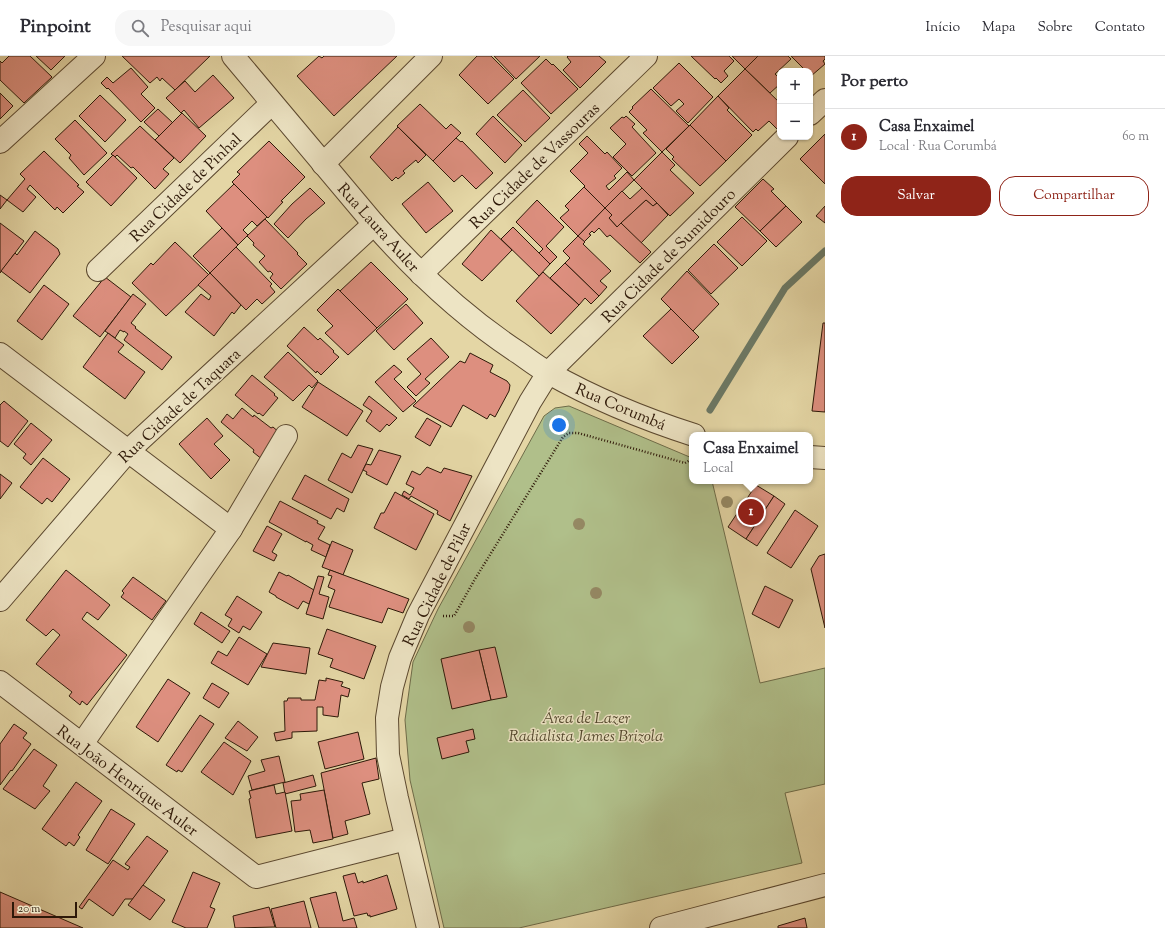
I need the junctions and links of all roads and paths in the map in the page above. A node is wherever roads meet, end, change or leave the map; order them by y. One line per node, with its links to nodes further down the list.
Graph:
1 (94, 56): 9 (street)
2 (233, 56): 6 (street, Rua Laura Auler)
3 (431, 56): 10 (street)
4 (646, 56): 13 (street, Rua Cidade de Vassouras)
5 (825, 100): 7 (street)
6 (272, 103): 10 (street, Rua Laura Auler); 12 (street, Rua Cidade de Pinhal)
7 (813, 111)
8 (784, 140): 15 (street, Rua Cidade de Sumidouro)
9 (0, 142)
10 (323, 164): 11 (street, Rua Laura Auler)
11 (374, 224): 13 (street, Rua Laura Auler); 18 (street, Rua Cidade de Taquara)
12 (98, 270)
13 (421, 274): 15 (street, Rua Laura Auler)
14 (0, 354): 18 (street)
15 (548, 373): 16 (street, Rua Corumbá); 24 (street, Rua Cidade de Pilar)
16 (689, 434)
17 (286, 436): 22 (street)
18 (128, 450): 22 (street); 23 (street, Rua Cidade de Taquara)
19 (813, 457): 20 (street)
20 (825, 458)
21 (689, 461): 24 (path)
22 (231, 528): 26 (street)
23 (0, 600)
24 (418, 615): 27 (street, Rua Cidade de Pilar)
25 (0, 682): 26 (street, Rua João Henrique Auler)
26 (82, 744): 27 (street, Rua João Henrique Auler)
27 (406, 839): 29 (street, Rua Cidade de Pilar)
28 (825, 887): 30 (street)
29 (428, 928)
30 (661, 928)

